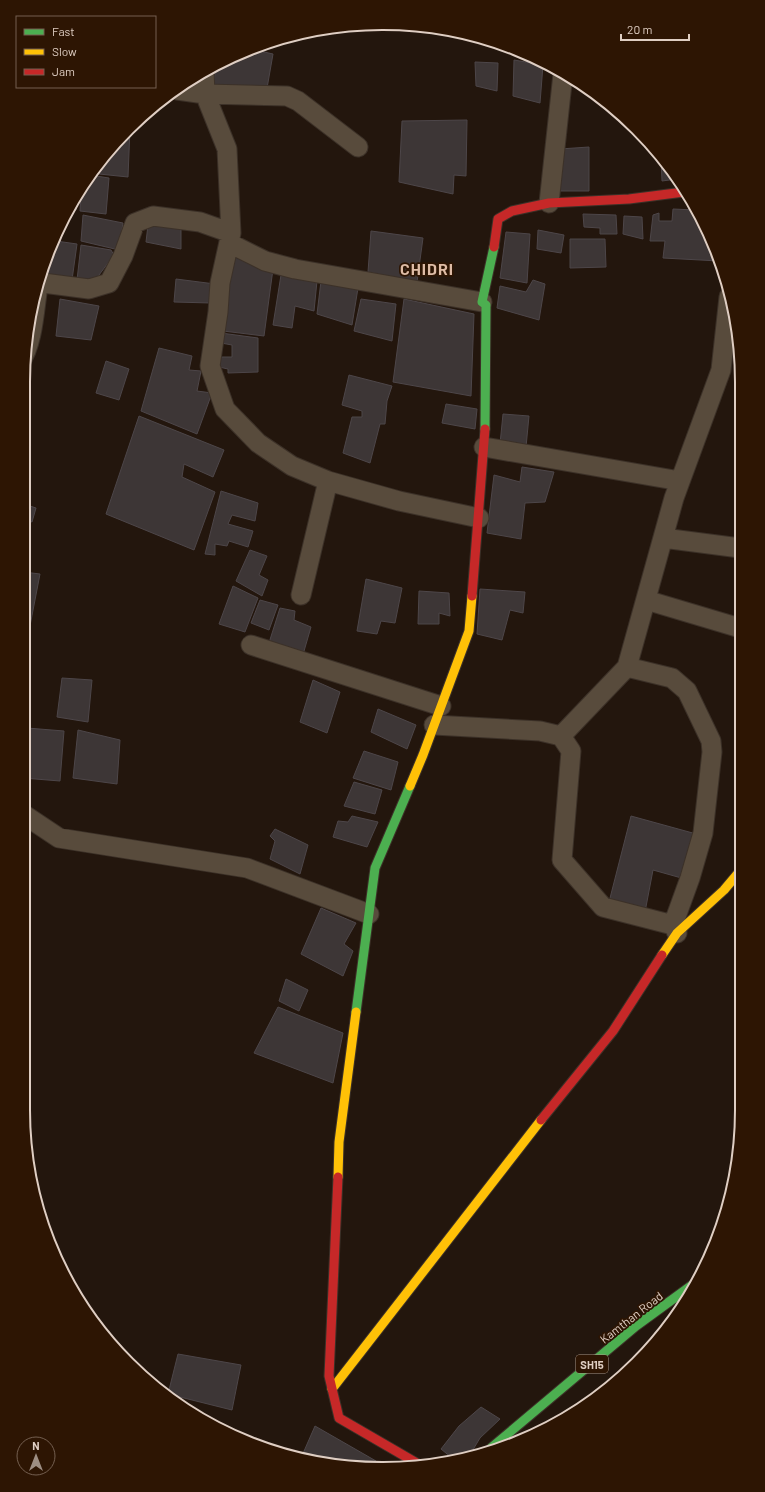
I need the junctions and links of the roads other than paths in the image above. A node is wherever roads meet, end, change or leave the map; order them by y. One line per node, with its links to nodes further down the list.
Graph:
1 (204, 78): 4 (street)
2 (562, 79): 7 (street)
3 (184, 91): 4 (street)
4 (205, 94): 5 (street); 8 (street)
5 (358, 147)
6 (680, 193): 7 (street)
7 (549, 204): 10 (street)
8 (230, 238): 9 (street); 10 (street); 15 (street)
9 (45, 282)
10 (482, 302): 14 (street)
11 (38, 311): 13 (lane)
12 (727, 311): 16 (street)
13 (32, 349)
14 (484, 447): 16 (street); 17 (street)
15 (328, 481): 17 (street); 20 (street)
16 (680, 482): 18 (street)
17 (479, 518): 25 (street)
18 (663, 538): 19 (street); 21 (street)
19 (735, 547)
20 (301, 595)
21 (646, 600): 22 (street); 24 (street)
22 (735, 627)
23 (251, 645): 25 (street)
24 (627, 667): 27 (street); 31 (street)
25 (441, 706): 26 (street)
26 (434, 725): 27 (street); 30 (street)
27 (561, 736): 31 (street)
28 (30, 819): 30 (street)
29 (735, 877): 31 (street)
30 (369, 914): 33 (street)
31 (675, 929): 33 (street)
32 (686, 1290): 34 (street, Kamthan Road / SH15)
33 (332, 1389): 35 (street)
34 (498, 1442)
35 (412, 1460)

